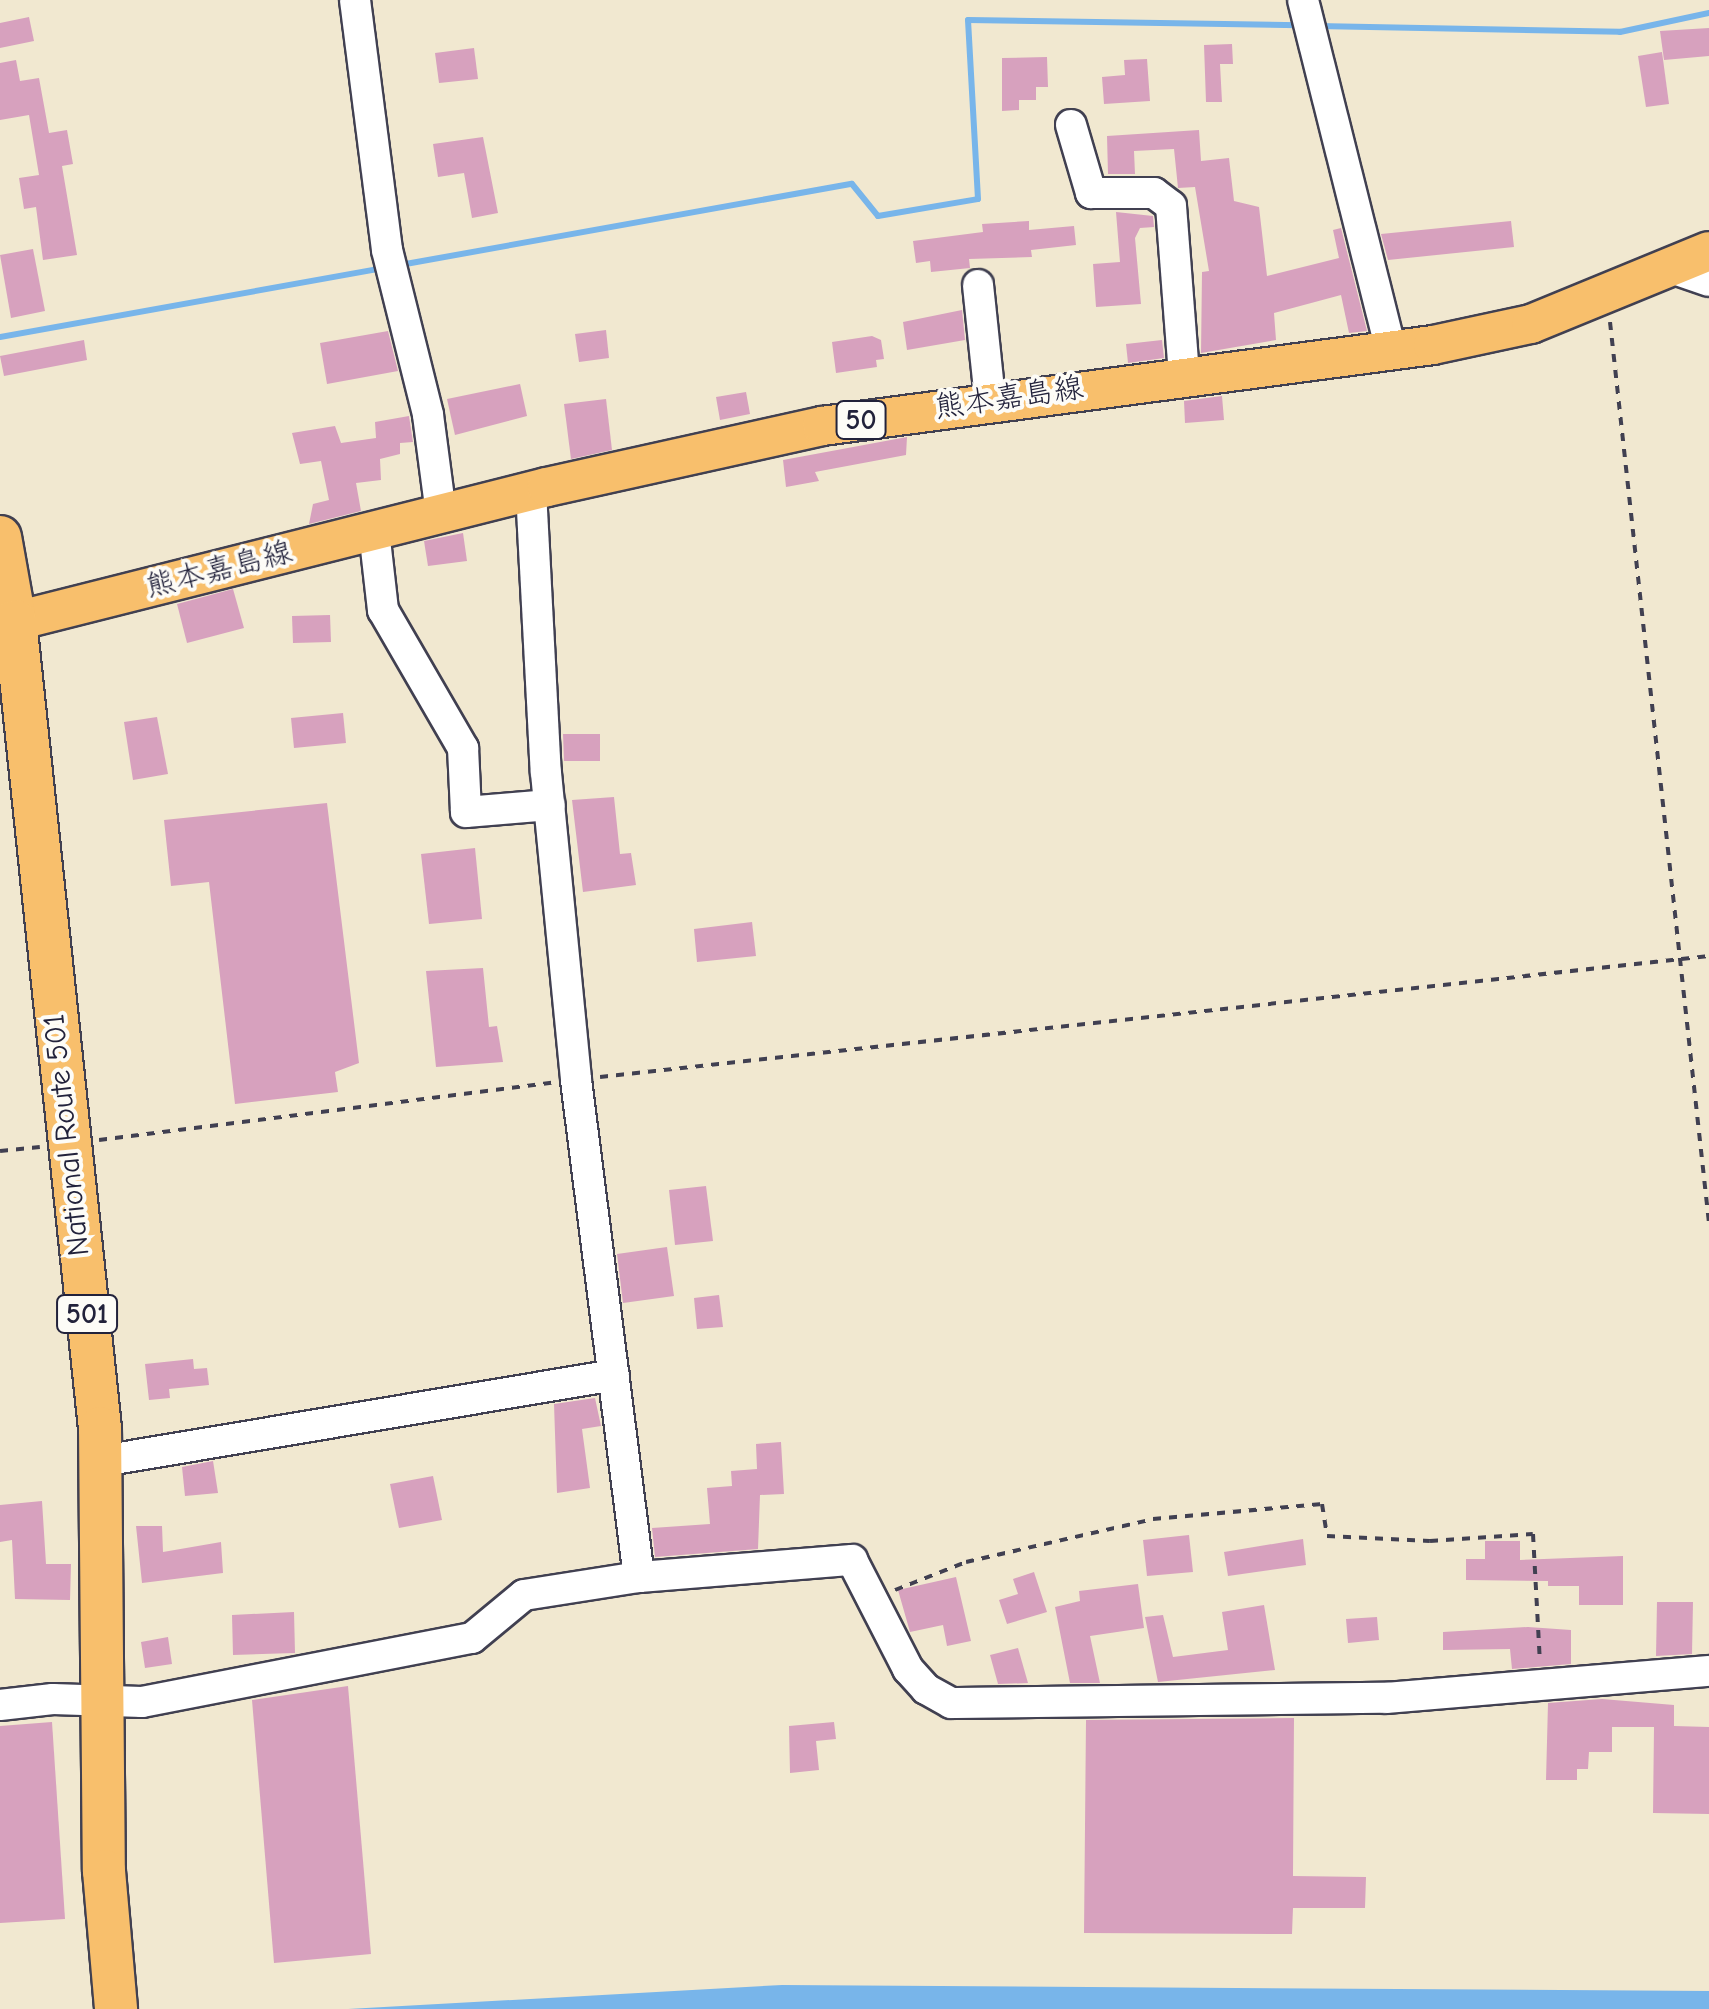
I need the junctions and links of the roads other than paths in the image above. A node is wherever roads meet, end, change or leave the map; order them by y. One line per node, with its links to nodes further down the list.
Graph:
1 (354, 0): 12 (street)
2 (1303, 0): 8 (street)
3 (1070, 124): 9 (street)
4 (1709, 251): 5 (main road, 熊本嘉島線 / 50)
5 (1671, 268): 6 (street); 8 (main road, 熊本嘉島線 / 50)
6 (1709, 280)
7 (978, 285): 10 (street)
8 (1391, 351): 9 (main road, 熊本嘉島線 / 50)
9 (1184, 376): 10 (main road, 熊本嘉島線 / 50)
10 (990, 399): 11 (main road, 熊本嘉島線 / 50)
11 (531, 491): 12 (main road, 熊本嘉島線 / 50); 16 (street)
12 (441, 514): 13 (main road, 熊本嘉島線 / 50)
13 (374, 531): 15 (main road, 熊本嘉島線 / 50); 16 (street)
14 (0, 537): 15 (highway, 501)
15 (8, 623): 18 (highway, National Route 501 / 501)
16 (550, 805): 17 (street)
17 (614, 1376): 18 (street); 19 (street)
18 (102, 1461): 21 (highway, National Route 501 / 501)
19 (639, 1577): 20 (street); 21 (street)
20 (1709, 1671)
21 (102, 1701): 22 (street); 23 (highway, National Route 501 / 501)
22 (0, 1705)
23 (116, 2009)

